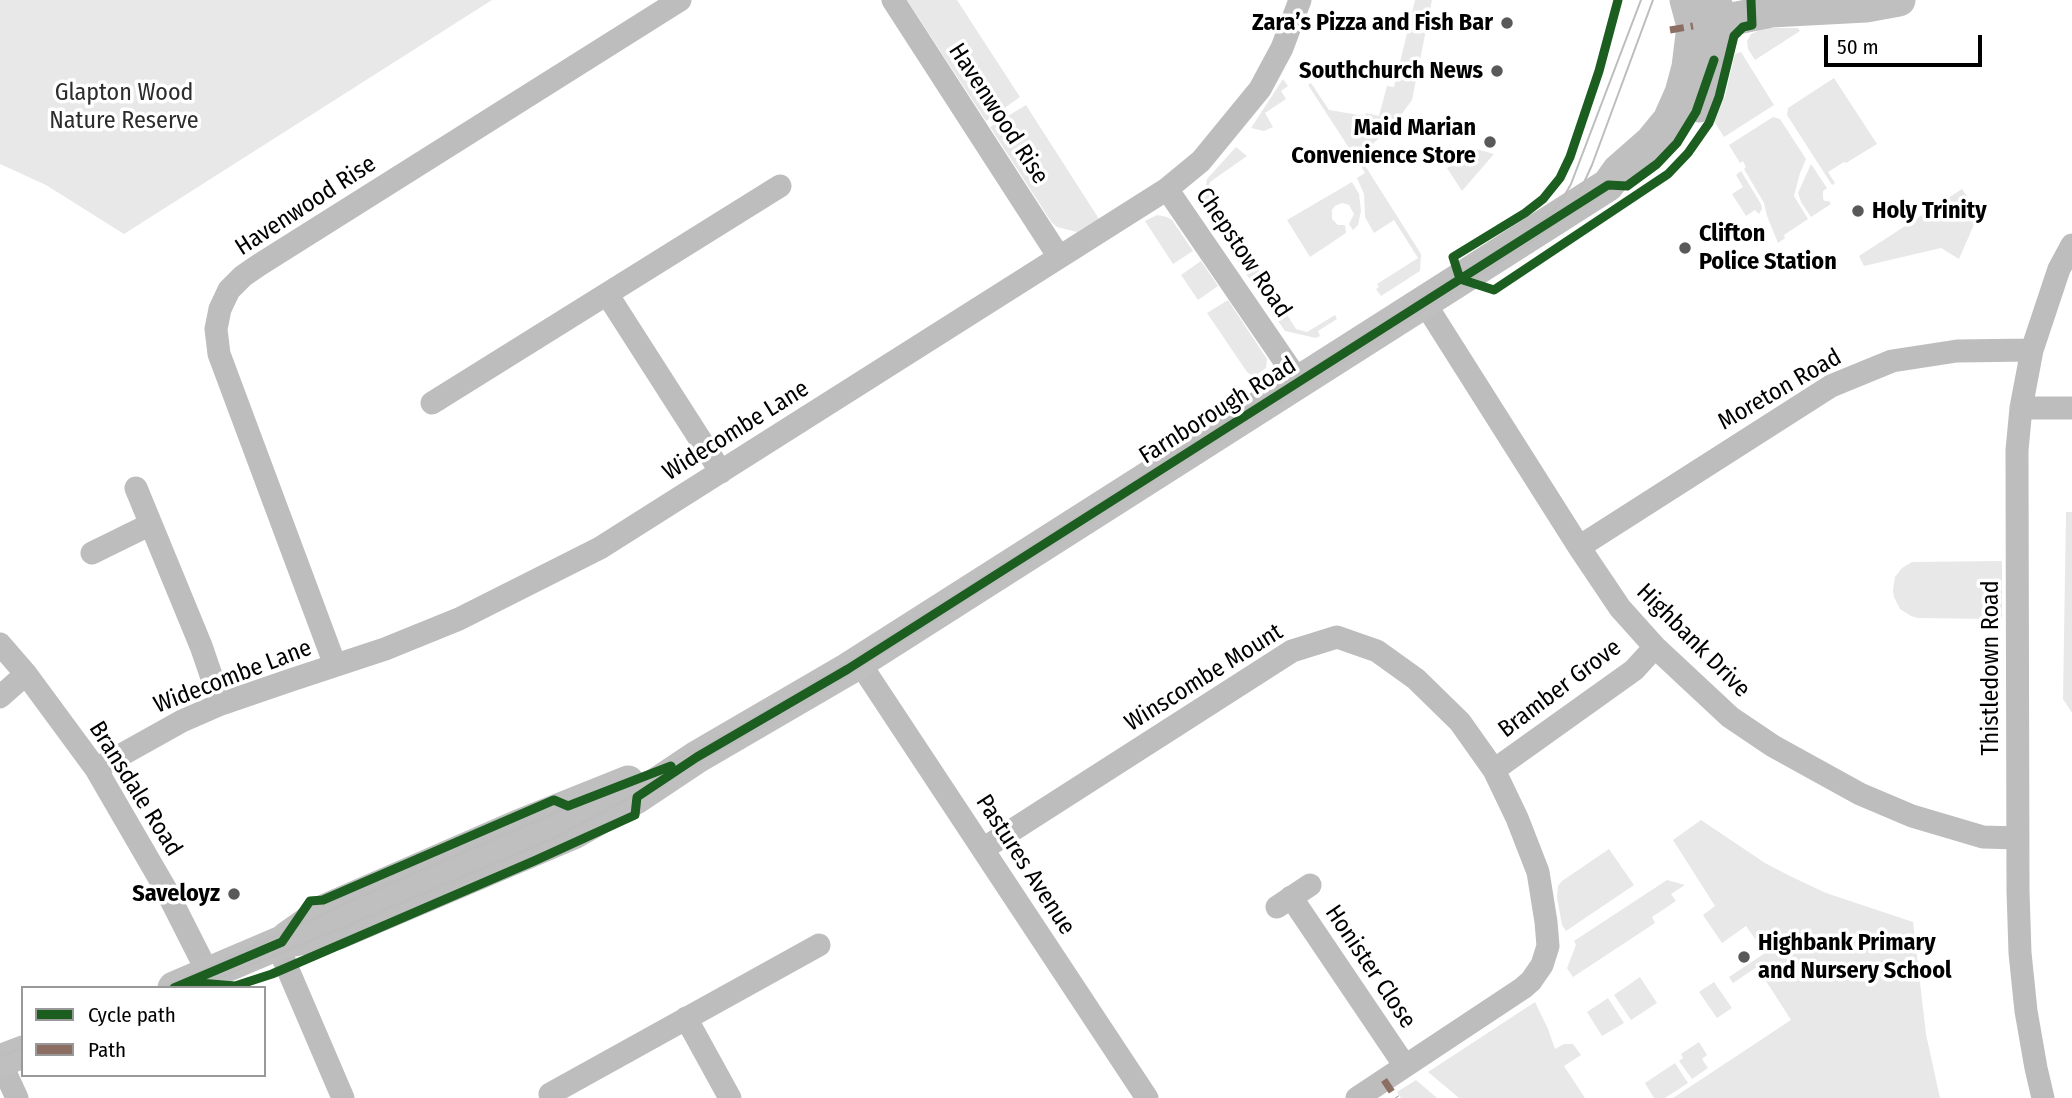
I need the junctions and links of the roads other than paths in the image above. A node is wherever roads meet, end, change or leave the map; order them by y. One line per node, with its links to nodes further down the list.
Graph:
1 (680, 0): 25 (street, Havenwood Rise)
2 (893, 0): 9 (street, Havenwood Rise)
3 (1300, 0): 7 (street, Widecombe Lane)
4 (1899, 0): 5 (street, Farnborough Road)
5 (1701, 10): 11 (street, Farnborough Road)
6 (780, 186): 10 (street)
7 (1167, 189): 9 (street, Widecombe Lane); 13 (street, Chepstow Road)
8 (2072, 245): 12 (street, Thistledown Road)
9 (1059, 257): 17 (street, Widecombe Lane)
10 (607, 294): 14 (street); 17 (street)
11 (1424, 302): 13 (street, Farnborough Road); 20 (street, Highbank Drive)
12 (2032, 350): 15 (street, Thistledown Road); 20 (street, Moreton Road)
13 (1299, 382): 24 (street, Farnborough Road)
14 (432, 403)
15 (2021, 408): 16 (street); 31 (street, Thistledown Road)
16 (2072, 408)
17 (720, 472): 25 (street, Widecombe Lane)
18 (136, 488): 19 (street)
19 (151, 524): 21 (street); 28 (street)
20 (1579, 547): 23 (street, Highbank Drive)
21 (92, 553)
22 (0, 645): 26 (street, Bransdale Road)
23 (1655, 647): 30 (street, Bramber Grove); 31 (street, Highbank Drive)
24 (859, 662): 32 (street, Pastures Avenue); 34 (street, Farnborough Road)
25 (335, 665): 28 (street, Widecombe Lane)
26 (26, 674): 27 (street); 29 (street, Bransdale Road)
27 (0, 697)
28 (221, 704): 29 (street, Widecombe Lane)
29 (96, 769): 36 (street, Bransdale Road)
30 (1494, 770): 32 (street, Winscombe Mount); 41 (street, Winscombe Mount)
31 (2018, 838): 48 (street, Thistledown Road)
32 (983, 849): 46 (street, Pastures Avenue)
33 (1292, 896): 41 (street, Honister Close)
34 (279, 943): 36 (street, Farnborough Road); 44 (street)
35 (819, 945): 38 (street)
36 (208, 973): 37 (street, Farnborough Road)
37 (179, 986)
38 (686, 1018): 42 (street); 45 (street)
39 (21, 1053): 40 (street)
40 (0, 1061): 43 (street)
41 (1405, 1066): 47 (street, Winscombe Mount)
42 (550, 1094)
43 (17, 1098)
44 (343, 1098)
45 (730, 1098)
46 (1147, 1098)
47 (1357, 1098)
48 (2043, 1098)

